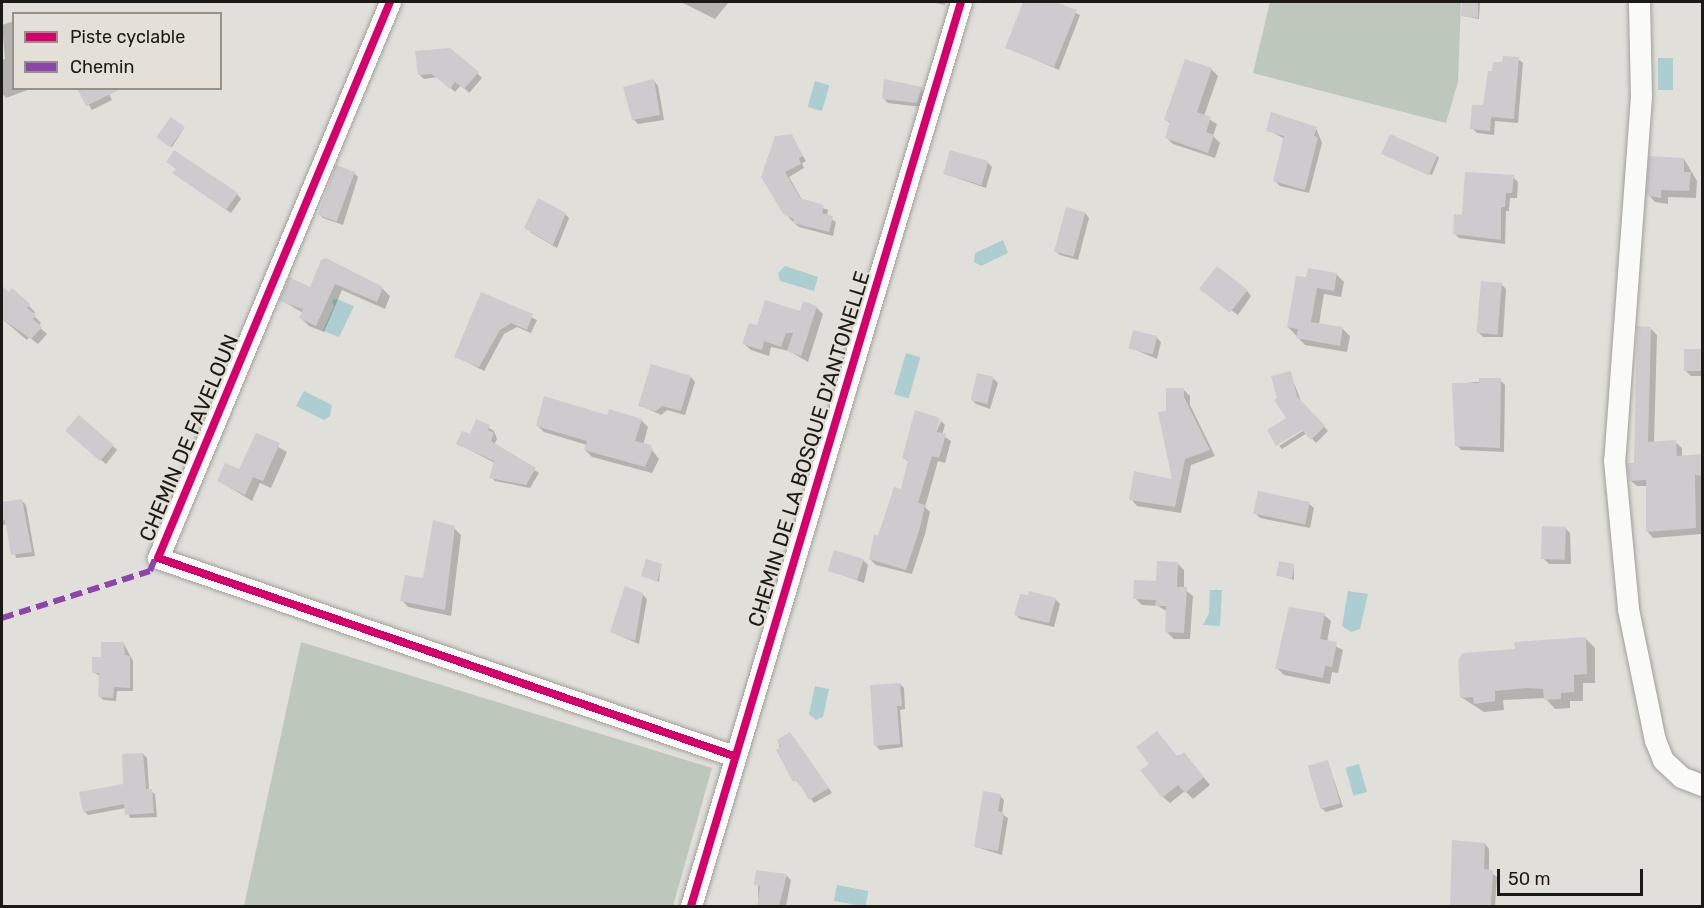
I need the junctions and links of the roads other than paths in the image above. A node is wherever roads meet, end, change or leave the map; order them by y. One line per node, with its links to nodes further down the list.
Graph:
1 (390, 2): 4 (street, CHEMIN DE FAVELOUN)
2 (961, 2): 4 (street, CHEMIN DE LA BOSQUE D'ANTONELLE)
3 (1640, 2): 5 (street)
4 (734, 756): 6 (street, CHEMIN DE LA BOSQUE D'ANTONELLE)
5 (1702, 785)
6 (691, 906)

